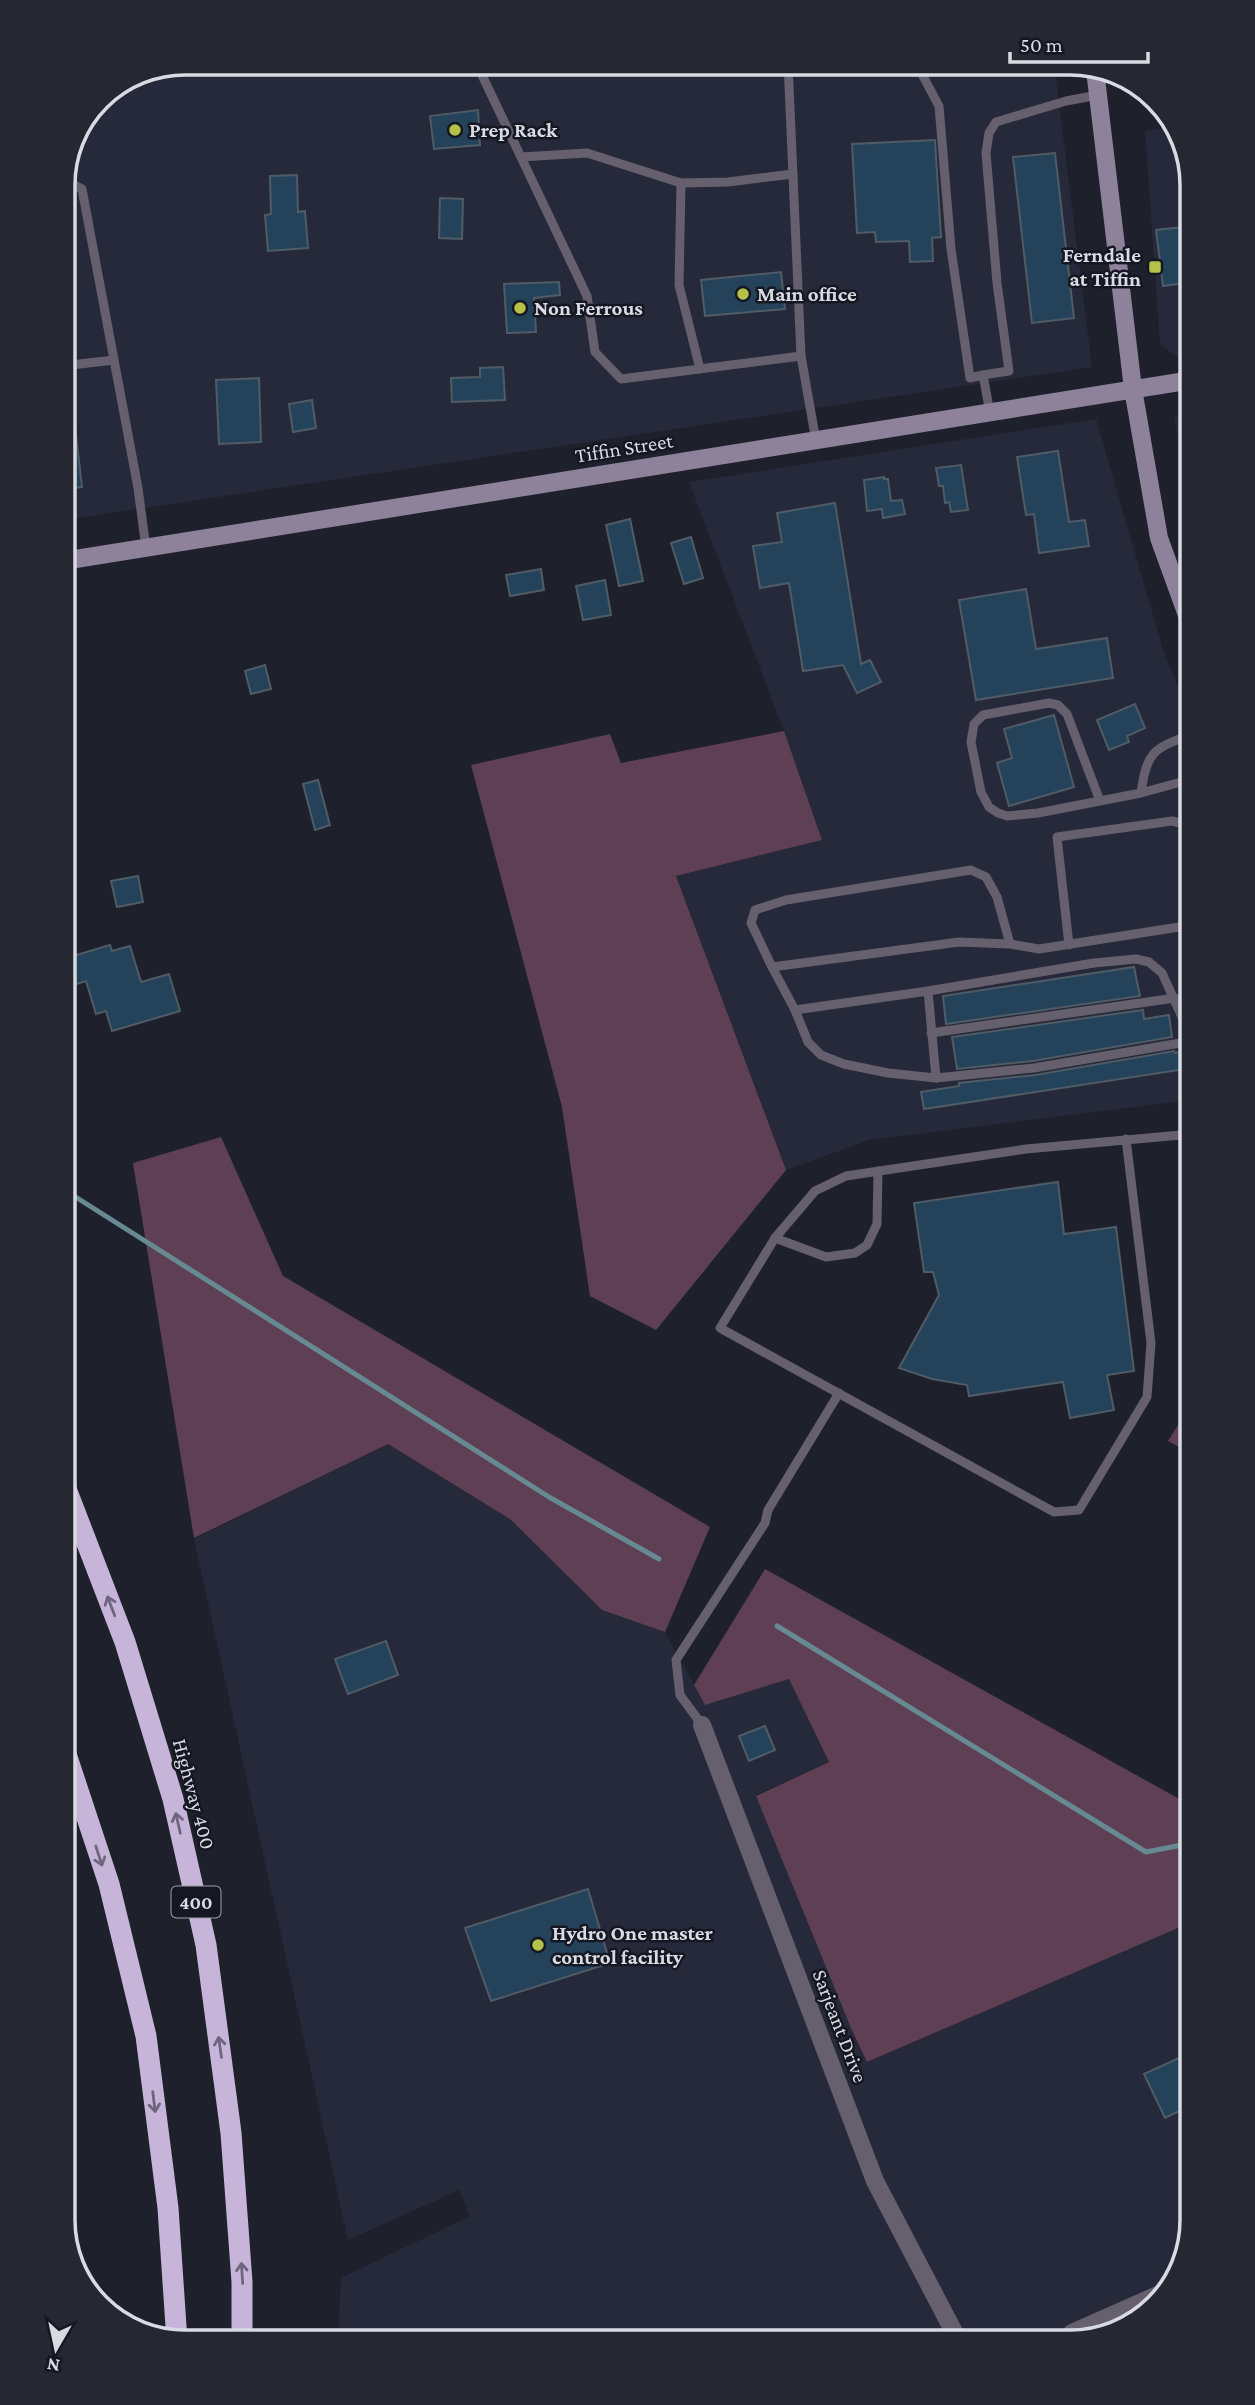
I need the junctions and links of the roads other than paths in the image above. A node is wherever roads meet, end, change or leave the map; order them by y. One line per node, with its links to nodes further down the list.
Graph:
1 (482, 75): 6 (lane)
2 (789, 75): 7 (lane)
3 (922, 75): 14 (lane)
4 (1096, 78): 5 (street)
5 (1098, 95): 14 (lane); 16 (street)
6 (521, 158): 8 (lane); 13 (lane)
7 (793, 174): 8 (lane); 10 (lane)
8 (681, 183): 13 (lane)
9 (75, 184): 11 (lane)
10 (801, 356): 13 (lane); 18 (lane)
11 (114, 360): 12 (lane); 19 (lane)
12 (75, 365)
13 (700, 369)
14 (983, 376): 17 (lane)
15 (1180, 382): 16 (street, Tiffin Street)
16 (1133, 389): 17 (street, Tiffin Street); 21 (street)
17 (990, 413): 18 (street, Tiffin Street)
18 (816, 441): 19 (street, Tiffin Street)
19 (146, 548): 20 (street, Tiffin Street)
20 (75, 559)
21 (1180, 596)
22 (1180, 739): 24 (lane)
23 (1180, 782): 24 (lane)
24 (1141, 793): 25 (lane)
25 (1100, 801): 25 (lane)
26 (1180, 823): 29 (lane)
27 (1180, 927): 29 (lane)
28 (1010, 944): 29 (lane); 30 (lane); 30 (lane)
29 (1069, 945)
30 (772, 967): 33 (lane)
31 (928, 991): 32 (lane); 33 (lane); 35 (lane)
32 (1175, 998): 34 (lane); 35 (lane)
33 (795, 1010): 37 (lane)
34 (1180, 1010)
35 (931, 1033): 37 (lane)
36 (1180, 1042): 37 (lane)
37 (936, 1078)
38 (1180, 1135): 39 (lane)
39 (1126, 1139): 40 (lane); 42 (lane)
40 (878, 1171): 41 (lane); 41 (lane)
41 (775, 1238): 42 (lane)
42 (839, 1394): 44 (lane)
43 (75, 1512): 49 (highway, Highway 400 / 400, one-way to 43)
44 (702, 1725): 50 (street, Sarjeant Drive)
45 (75, 1781): 48 (highway, one-way to 48)
46 (1142, 2302): 47 (street)
47 (1081, 2329)
48 (176, 2330)
49 (242, 2330)
50 (953, 2330)

